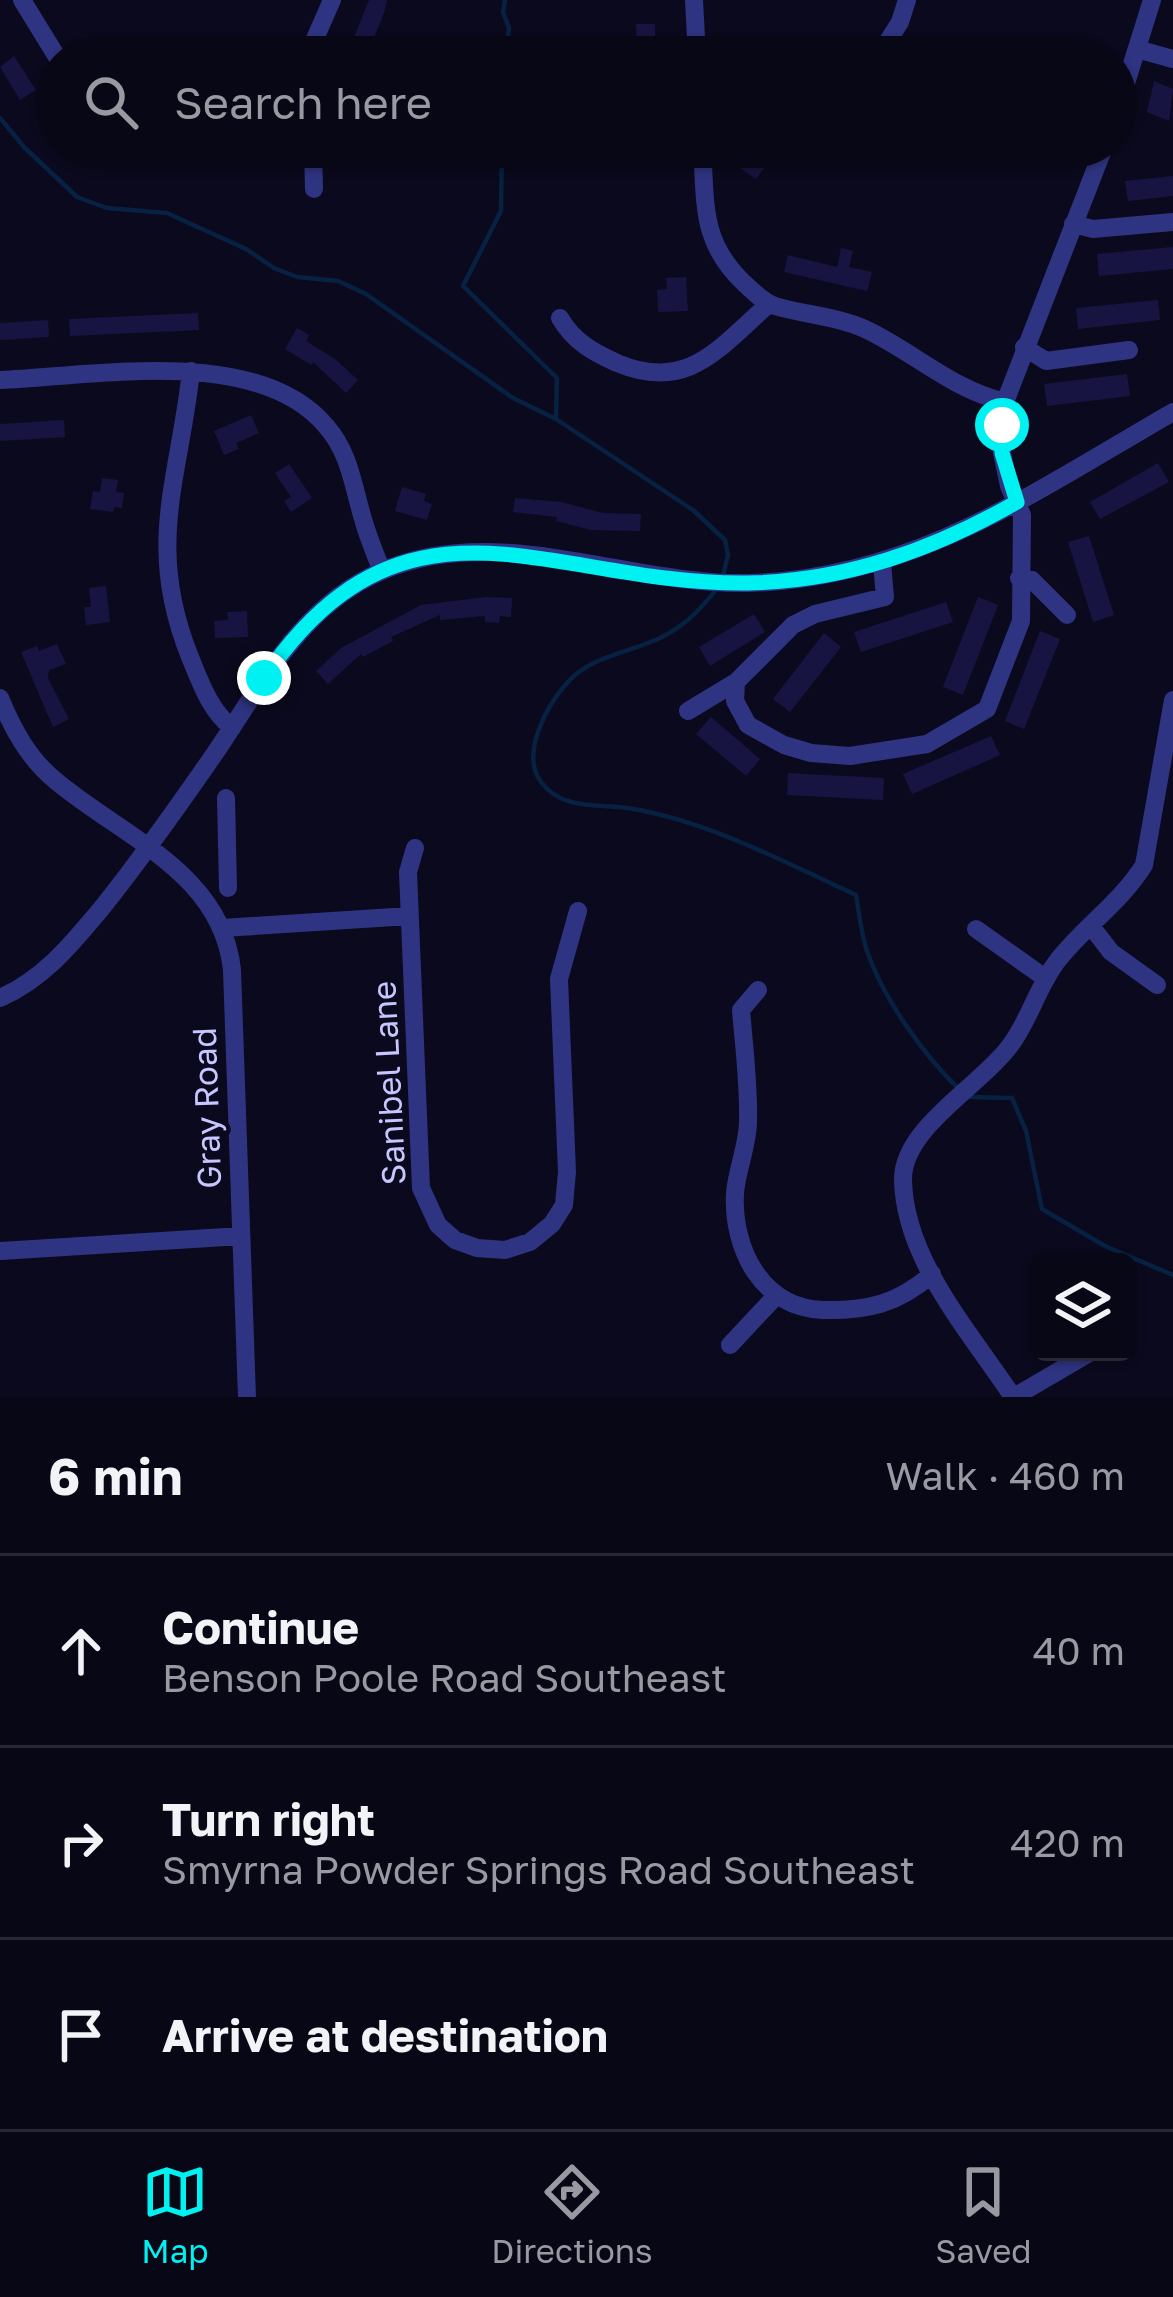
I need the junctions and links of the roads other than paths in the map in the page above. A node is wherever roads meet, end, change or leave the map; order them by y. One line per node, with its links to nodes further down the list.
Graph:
1 (22, 0): 6 (street)
2 (332, 0): 7 (street)
3 (694, 0): 8 (street)
4 (907, 0): 9 (street)
5 (1152, 0): 10 (street)
6 (44, 36)
7 (316, 36)
8 (696, 36)
9 (891, 36)
10 (1137, 50): 11 (street)
11 (1173, 59)
12 (314, 168): 15 (street)
13 (705, 168): 18 (street)
14 (1096, 168): 17 (street)
15 (314, 189)
16 (1173, 221): 17 (street)
17 (1073, 224): 20 (street)
18 (770, 304): 19 (street); 24 (street)
19 (560, 318)
20 (1024, 347): 21 (street); 24 (street)
21 (1129, 350)
22 (191, 371): 23 (street); 29 (street); 36 (street)
23 (0, 380)
24 (1005, 402): 27 (street)
25 (1167, 416): 26 (street); 27 (street)
26 (1173, 436)
27 (1017, 502): 28 (street); 30 (street)
28 (882, 563): 29 (street); 32 (street)
29 (382, 571): 36 (street)
30 (1018, 578): 31 (street); 32 (street)
31 (1066, 615)
32 (736, 682): 35 (street)
33 (0, 698): 39 (street, Gray Road)
34 (1173, 700): 37 (street)
35 (688, 711)
36 (232, 728): 39 (street)
37 (1167, 766): 46 (street)
38 (226, 798): 41 (street)
39 (150, 848): 42 (street, Gray Road); 52 (street)
40 (415, 848): 45 (street, Sanibel Lane)
41 (227, 866): 42 (street); 43 (street)
42 (190, 881): 47 (street, Gray Road)
43 (228, 888)
44 (578, 911): 45 (street, Sanibel Lane)
45 (409, 916): 47 (street)
46 (1090, 926): 49 (street); 50 (street)
47 (223, 928): 53 (street, Gray Road)
48 (976, 929): 49 (street)
49 (1045, 978): 55 (street)
50 (1157, 986)
51 (758, 990): 56 (street)
52 (0, 998)
53 (241, 1236): 54 (street); 59 (street, Gray Road)
54 (0, 1251)
55 (932, 1274): 56 (street); 60 (street)
56 (774, 1298): 57 (street)
57 (730, 1346)
58 (1075, 1361): 60 (street)
59 (247, 1397)
60 (1013, 1397)

